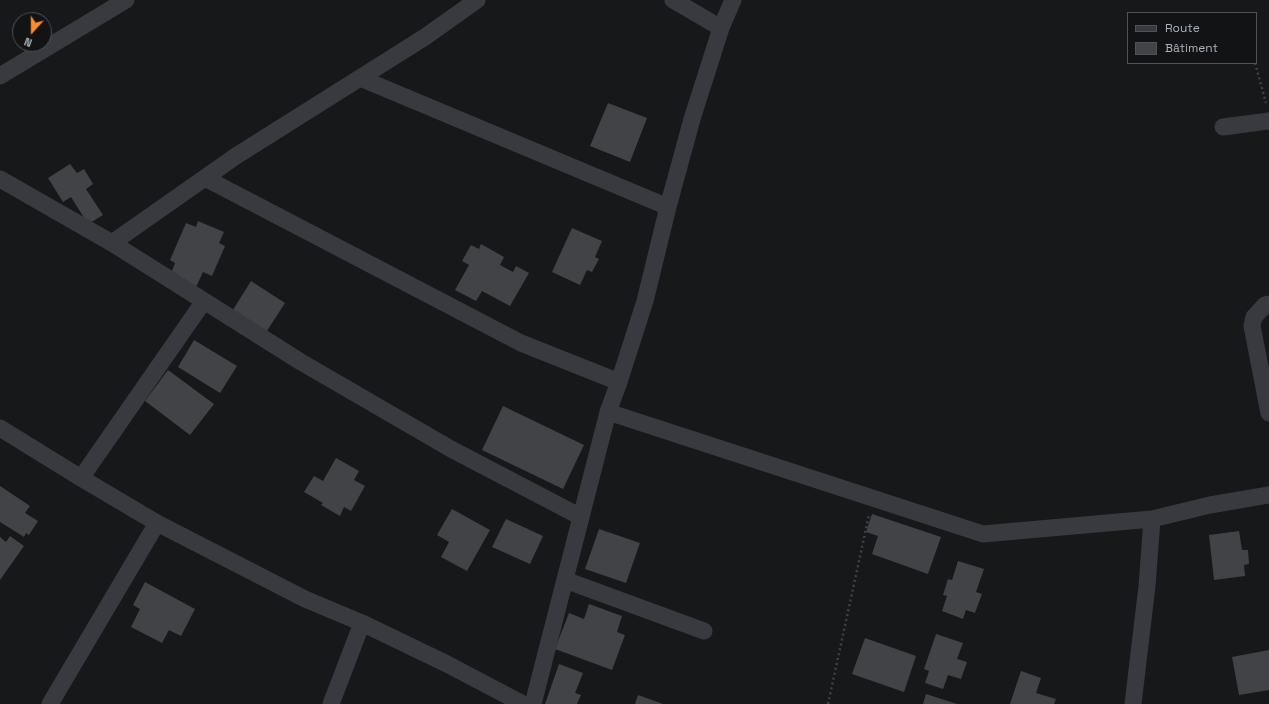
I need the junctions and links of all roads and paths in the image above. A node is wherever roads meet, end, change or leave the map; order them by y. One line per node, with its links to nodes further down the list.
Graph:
1 (126, 0): 7 (street)
2 (477, 0): 8 (street)
3 (673, 0): 5 (street)
4 (733, 0): 5 (street)
5 (721, 28): 13 (street)
6 (1255, 64): 9 (path)
7 (0, 76)
8 (360, 78): 11 (street); 13 (street)
9 (1268, 114): 10 (street)
10 (1223, 127)
11 (204, 178): 14 (street); 17 (street)
12 (0, 179): 14 (street)
13 (668, 207): 17 (street)
14 (112, 243): 15 (street)
15 (204, 301): 21 (street); 24 (street)
16 (1269, 304): 19 (street)
17 (620, 382): 18 (street)
18 (608, 412): 23 (street); 24 (street)
19 (1269, 413)
20 (0, 428): 21 (street)
21 (81, 478): 26 (street)
22 (1269, 495): 25 (street)
23 (873, 498): 25 (street); 34 (path)
24 (581, 517): 27 (street)
25 (1152, 519): 35 (street)
26 (157, 523): 28 (street); 31 (street)
27 (565, 580): 29 (street); 33 (street)
28 (362, 623): 30 (street); 32 (street)
29 (704, 631)
30 (514, 702)
31 (50, 704)
32 (331, 704)
33 (533, 704)
34 (828, 704)
35 (1133, 704)

